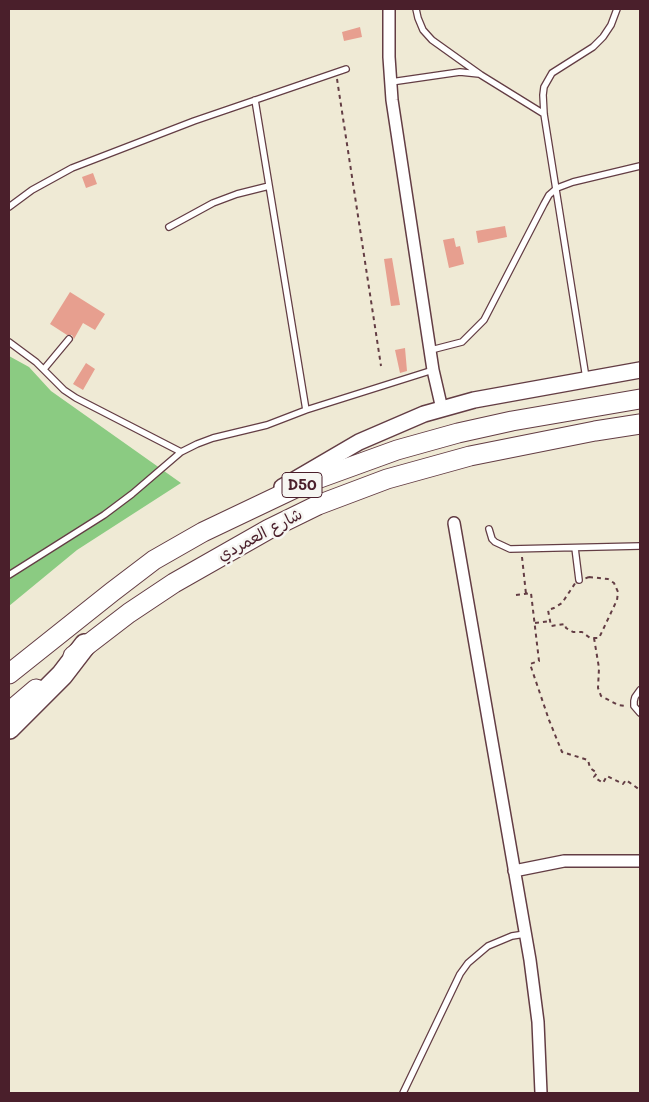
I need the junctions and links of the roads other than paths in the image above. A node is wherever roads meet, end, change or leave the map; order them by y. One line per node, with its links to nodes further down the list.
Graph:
1 (389, 9): 6 (street)
2 (416, 9): 5 (lane)
3 (617, 9): 8 (lane)
4 (346, 68): 7 (lane)
5 (481, 74): 6 (lane); 8 (lane)
6 (391, 82): 16 (street)
7 (255, 100): 10 (lane); 12 (lane)
8 (544, 114): 11 (lane)
9 (640, 166): 11 (lane)
10 (269, 186): 13 (lane); 23 (lane)
11 (557, 188): 16 (lane); 20 (lane)
12 (9, 207)
13 (169, 227)
14 (69, 339): 17 (lane)
15 (9, 342): 17 (lane)
16 (431, 350): 18 (street)
17 (44, 370): 25 (lane)
18 (433, 370): 22 (street); 23 (lane)
19 (640, 370): 20 (street)
20 (586, 379): 22 (street)
21 (640, 399): 26 (main road, شارع العمردي / D50)
22 (442, 409): 26 (street)
23 (306, 410): 25 (lane)
24 (637, 426): 33 (main road, شارع العمردي / D50)
25 (181, 452): 31 (lane)
26 (254, 507): 34 (main road, شارع العمردي / D50)
27 (454, 523): 40 (street)
28 (489, 529): 30 (lane)
29 (640, 546): 30 (lane)
30 (575, 548): 32 (lane)
31 (9, 575)
32 (579, 580)
33 (85, 646): 36 (main road, شارع العمردي / D50); 38 (highway)
34 (9, 674)
35 (640, 690): 37 (lane)
36 (9, 712)
37 (640, 713)
38 (9, 728)
39 (640, 861): 40 (street)
40 (514, 871): 41 (street)
41 (525, 934): 42 (lane); 43 (street)
42 (403, 1093)
43 (541, 1093)

